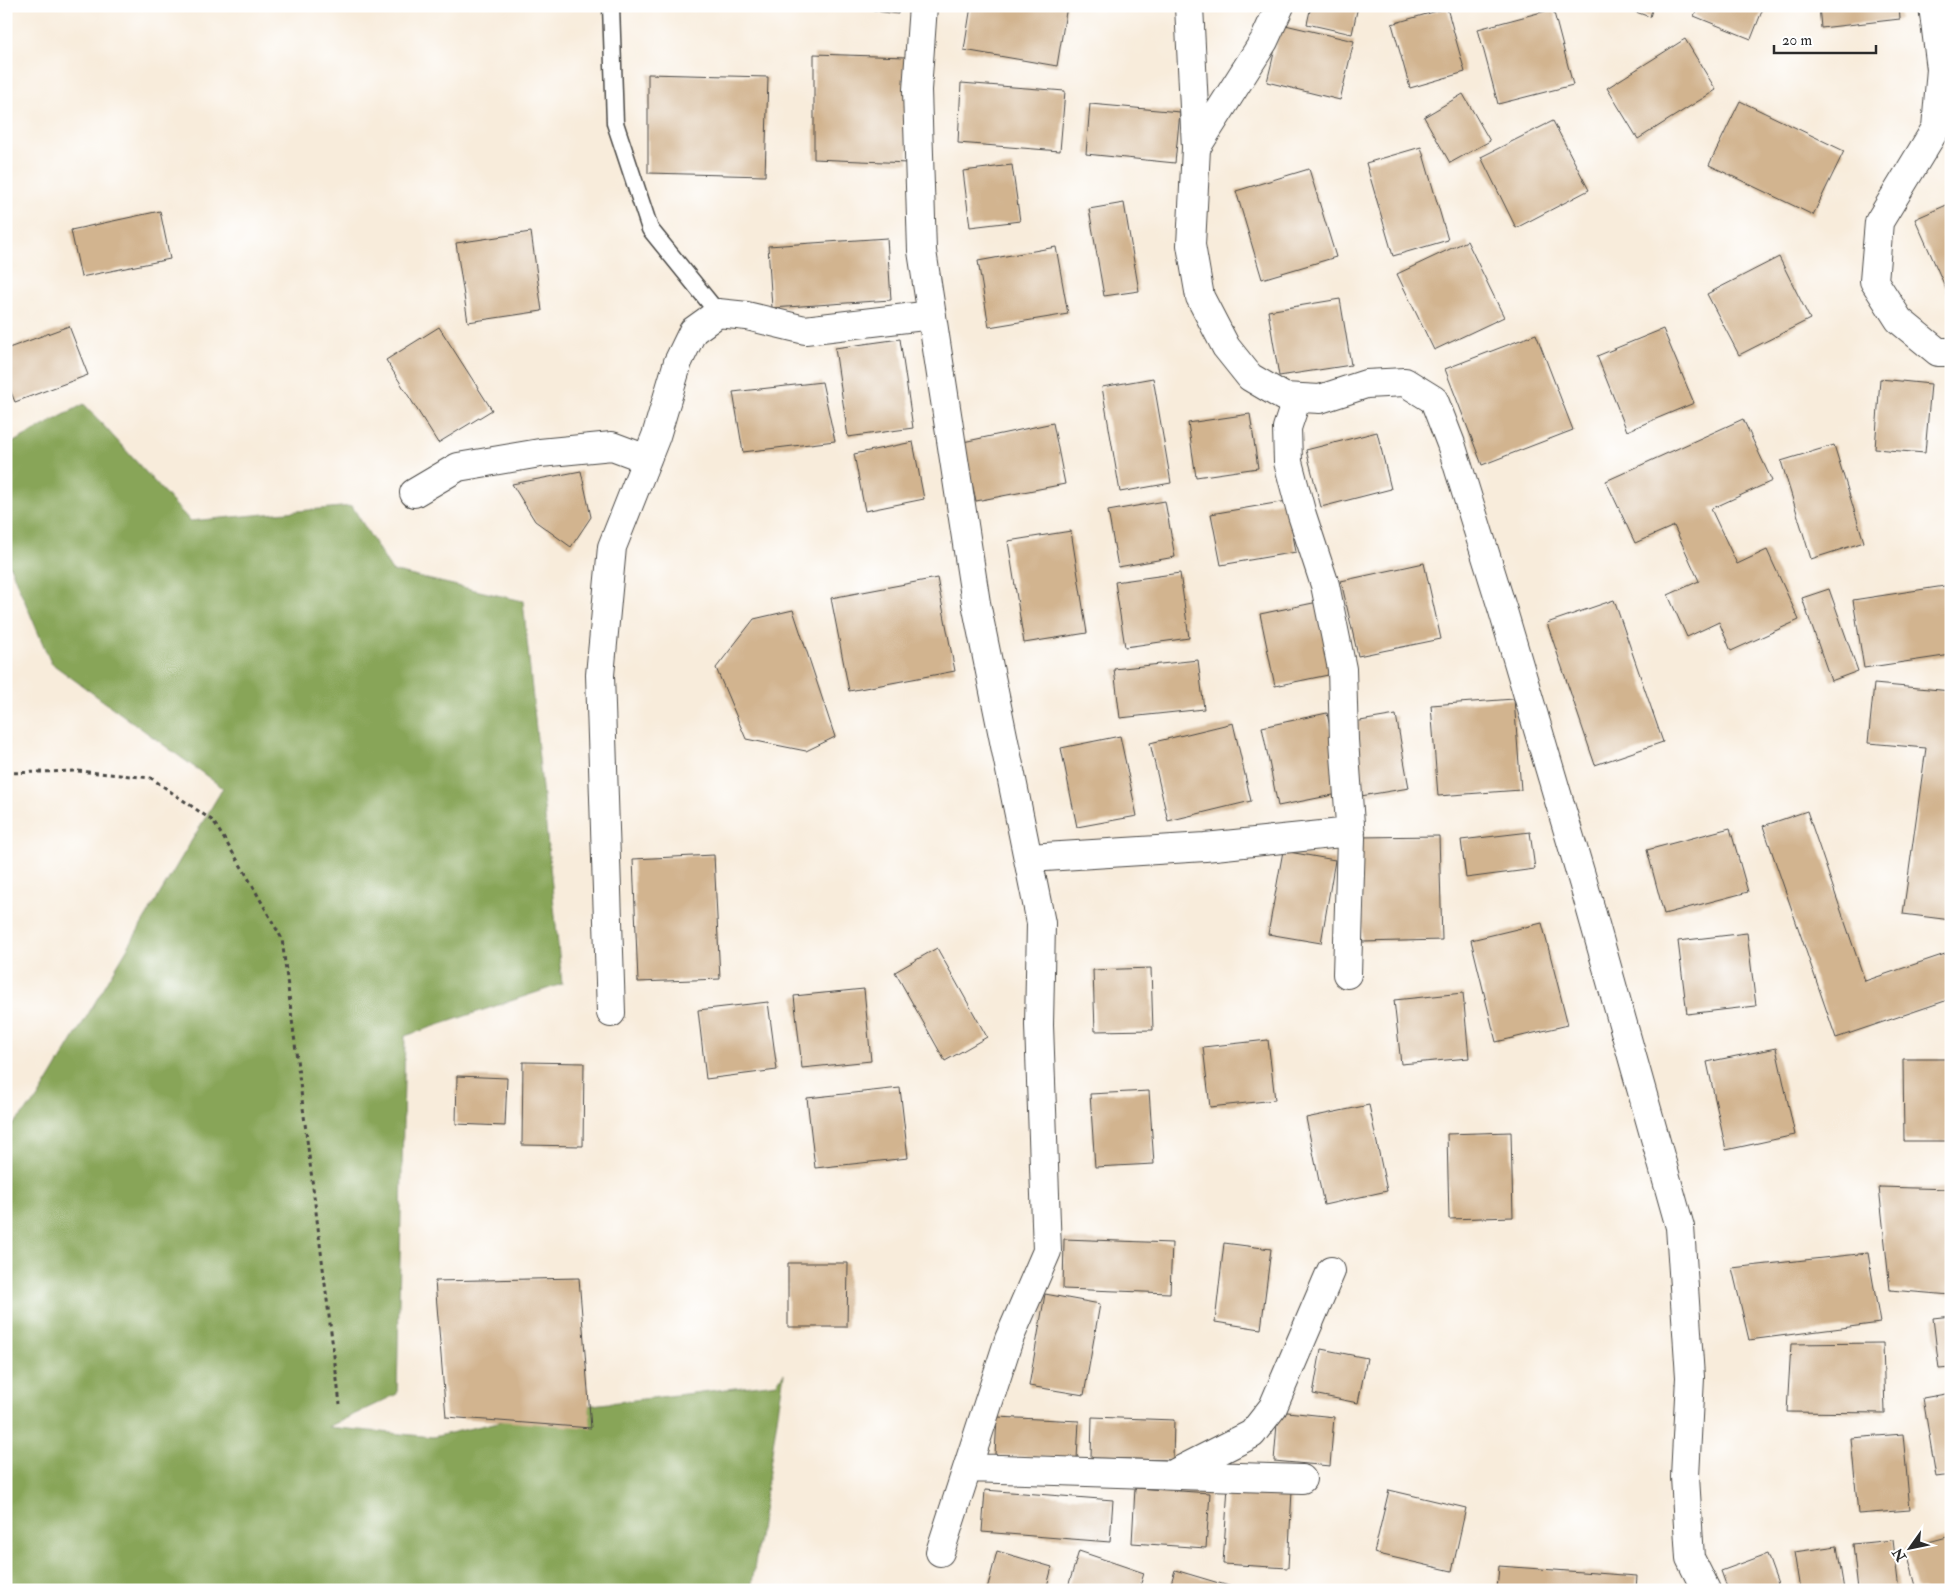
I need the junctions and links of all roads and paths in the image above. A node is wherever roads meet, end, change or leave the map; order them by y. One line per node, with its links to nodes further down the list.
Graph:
1 (611, 6): 7 (lane)
2 (924, 6): 8 (street)
3 (1189, 6): 6 (street)
4 (1280, 6): 6 (street)
5 (1933, 6): 9 (street)
6 (1196, 148): 10 (street)
7 (718, 313): 8 (street); 11 (street)
8 (932, 315): 15 (street)
9 (1951, 352)
10 (1297, 398): 14 (street); 24 (street)
11 (647, 458): 12 (street); 17 (street)
12 (414, 493)
13 (6, 773): 19 (path)
14 (1351, 832): 15 (street); 16 (street)
15 (1029, 858): 20 (street)
16 (1347, 974)
17 (611, 1013)
18 (1331, 1271): 21 (street)
19 (340, 1404)
20 (968, 1468): 21 (street); 23 (street)
21 (1172, 1474): 22 (street)
22 (1302, 1479)
23 (940, 1552)
24 (1706, 1590)

